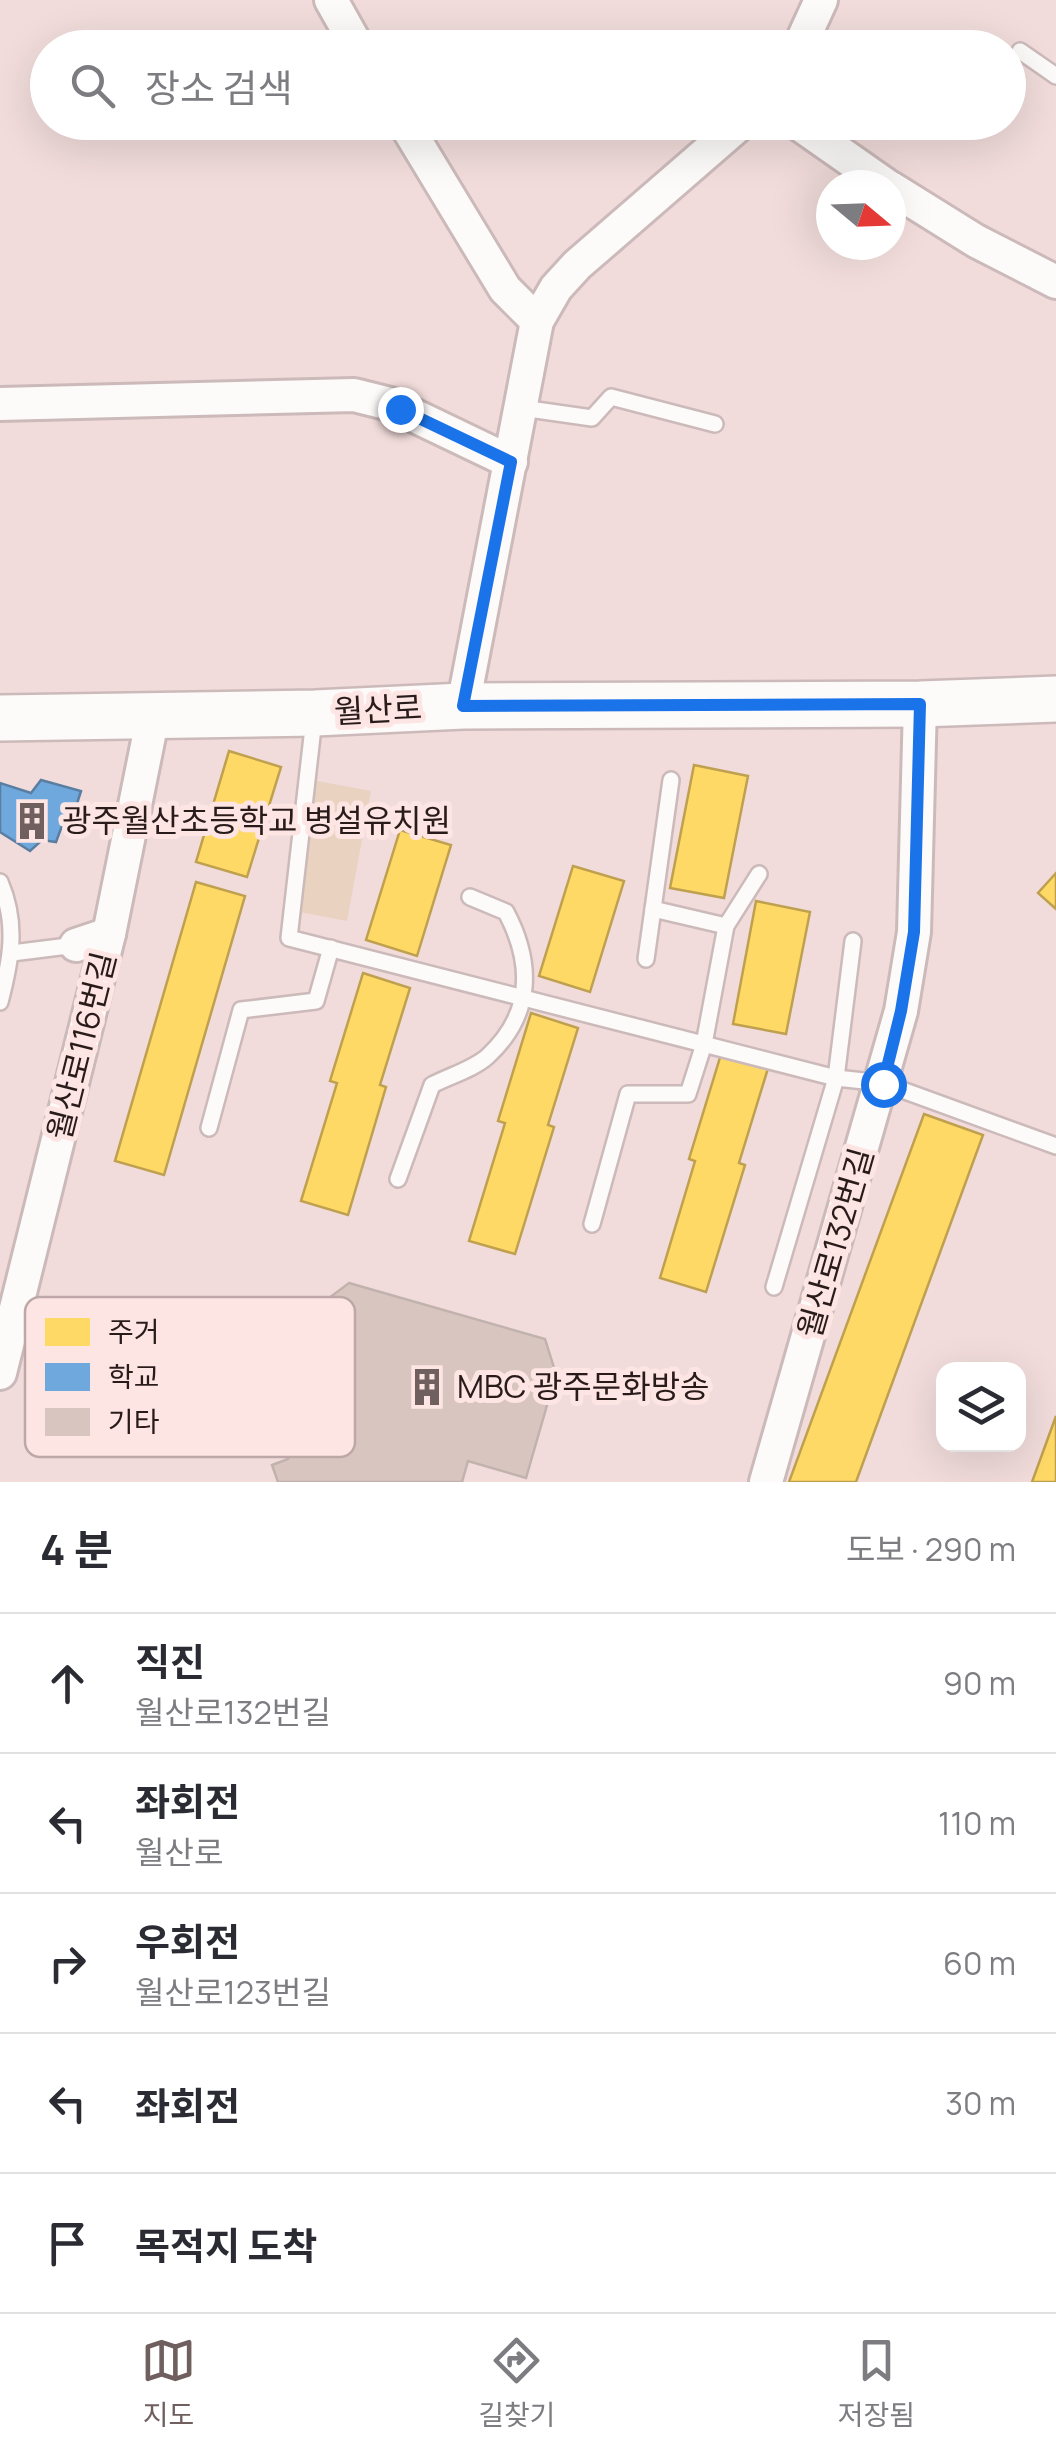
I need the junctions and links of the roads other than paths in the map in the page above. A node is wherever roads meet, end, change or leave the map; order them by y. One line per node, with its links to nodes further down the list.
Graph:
1 (331, 0): 3 (street)
2 (821, 0): 4 (street)
3 (348, 30)
4 (807, 30)
5 (1026, 55): 6 (lane)
6 (1056, 76)
7 (415, 140): 13 (street)
8 (721, 140): 13 (street)
9 (821, 140): 10 (street)
10 (864, 170)
11 (906, 198): 12 (street)
12 (1056, 282)
13 (537, 321): 15 (street)
14 (0, 404): 17 (street)
15 (522, 408): 16 (lane); 17 (street)
16 (715, 424)
17 (511, 462): 20 (street)
18 (1056, 699): 19 (street, 월산로)
19 (920, 704): 20 (street, 월산로); 40 (street, 월산로132번길)
20 (463, 706): 21 (street, 월산로)
21 (315, 713): 22 (street, 월산로); 33 (lane)
22 (153, 716): 23 (street, 월산로); 30 (street, 월산로116번길)
23 (0, 718)
24 (670, 780): 28 (lane)
25 (759, 874): 29 (lane)
26 (0, 882): 34 (lane)
27 (470, 897): 36 (lane)
28 (652, 910): 29 (lane); 35 (lane)
29 (726, 926): 38 (lane)
30 (109, 934): 32 (street); 46 (street, 월산로116번길)
31 (853, 941): 39 (lane)
32 (76, 946): 34 (lane)
33 (331, 948): 36 (lane); 41 (lane)
34 (12, 953): 37 (lane)
35 (646, 959)
36 (524, 999): 38 (lane); 43 (lane)
37 (0, 1002)
38 (704, 1044): 39 (lane); 44 (lane)
39 (836, 1078): 40 (lane); 45 (lane)
40 (883, 1084): 42 (lane); 47 (street, 월산로132번길)
41 (209, 1128)
42 (1056, 1146)
43 (398, 1178)
44 (592, 1224)
45 (774, 1287)
46 (0, 1373)
47 (766, 1482)

